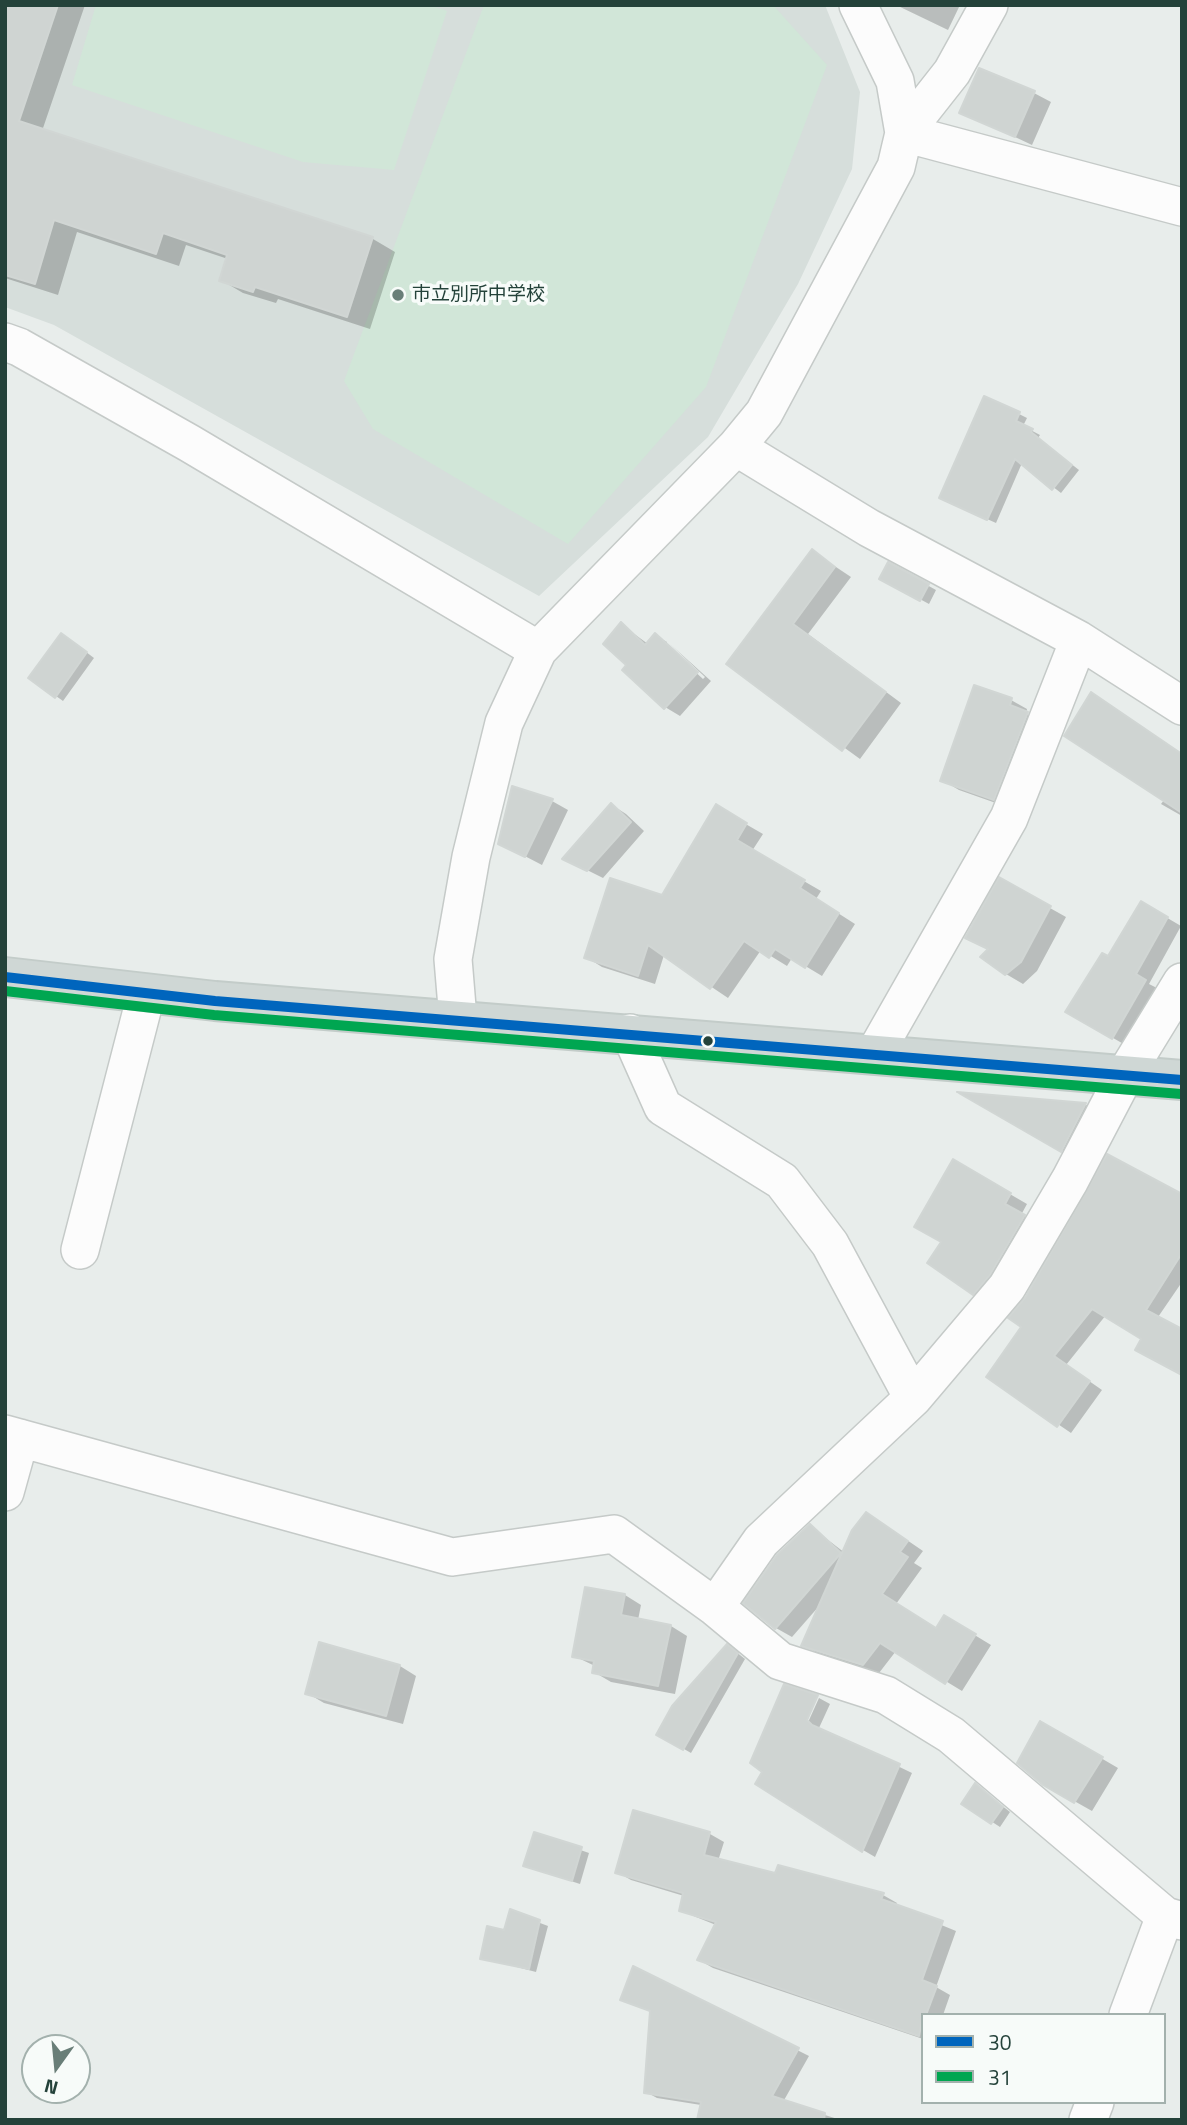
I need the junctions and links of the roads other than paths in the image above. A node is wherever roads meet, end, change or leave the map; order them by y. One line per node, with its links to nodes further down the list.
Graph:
1 (858, 5): 3 (street)
2 (989, 5): 3 (street)
3 (904, 133): 4 (street); 6 (street)
4 (1182, 207)
5 (5, 342): 8 (street)
6 (736, 447): 7 (street); 8 (street)
7 (1079, 640): 9 (street); 15 (street)
8 (538, 650): 13 (street)
9 (1182, 706)
10 (5, 977): 12 (main road)
11 (1182, 982): 16 (street)
12 (146, 995): 13 (main road); 18 (street)
13 (458, 1019): 14 (main road)
14 (630, 1033): 15 (main road); 19 (street)
15 (874, 1055): 16 (main road)
16 (1125, 1075): 17 (main road); 19 (street)
17 (1182, 1080)
18 (80, 1250)
19 (913, 1398): 22 (street)
20 (13, 1436): 21 (street); 22 (street)
21 (5, 1492)
22 (715, 1607): 23 (street)
23 (1173, 1918): 24 (street)
24 (1129, 2013)

